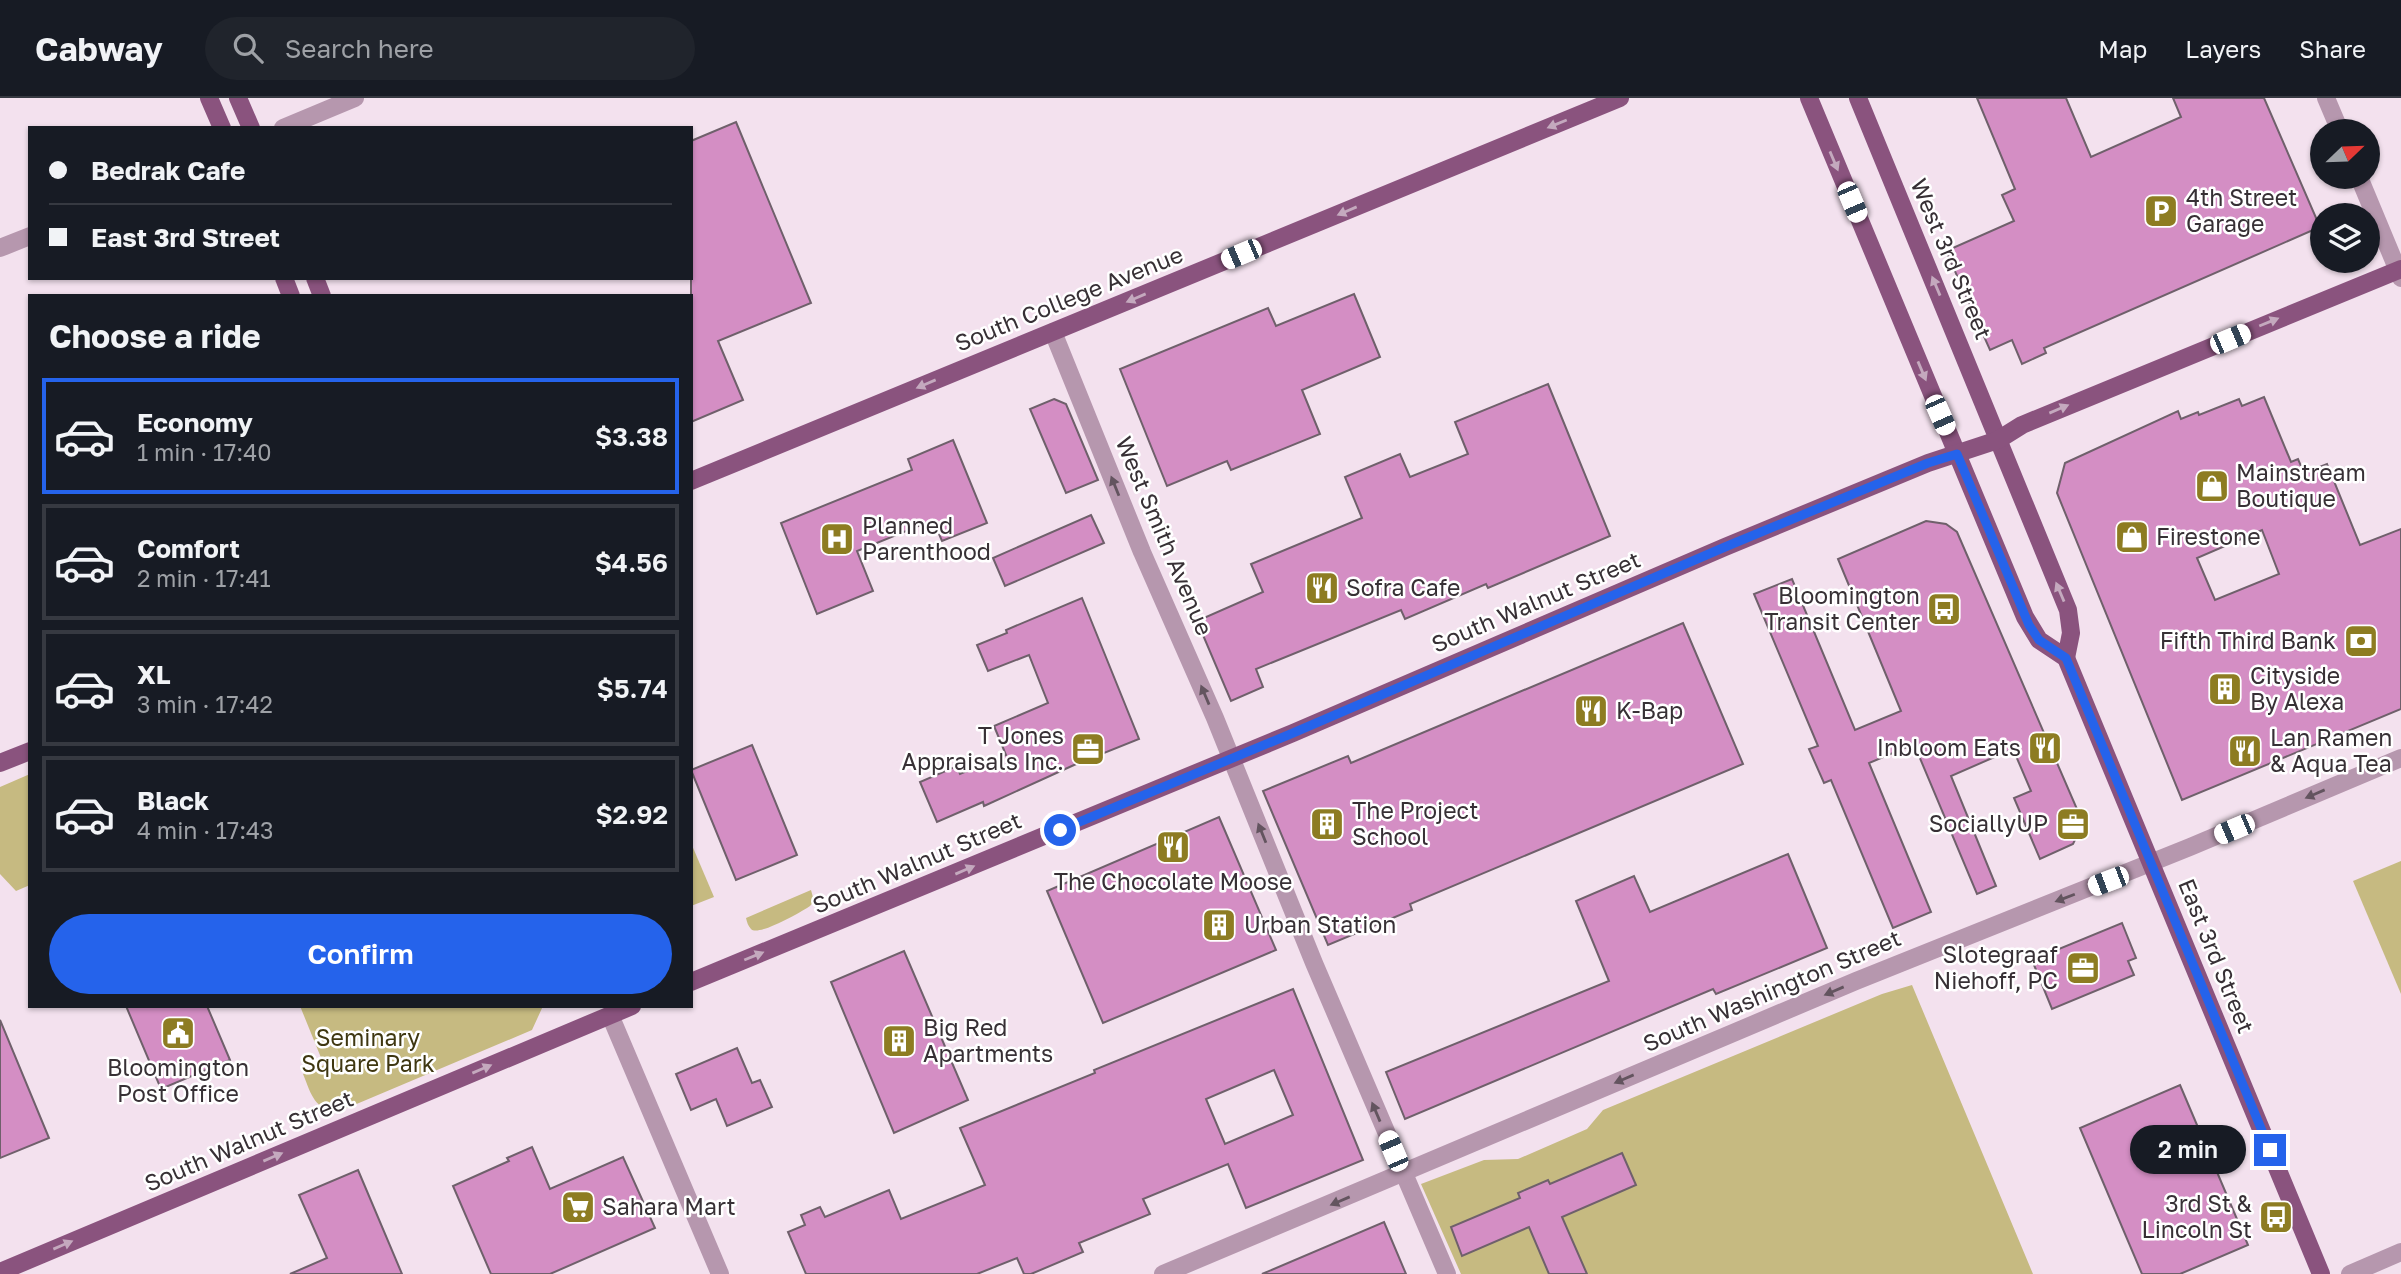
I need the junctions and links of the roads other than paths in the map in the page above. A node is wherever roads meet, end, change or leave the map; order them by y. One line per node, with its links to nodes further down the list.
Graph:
1 (209, 98): 9 (main road)
2 (238, 98): 10 (main road)
3 (355, 98): 11 (street)
4 (1620, 98): 16 (main road, South College Avenue, one-way to 16)
5 (1809, 98): 18 (main road, one-way to 18)
6 (1858, 98): 17 (main road, West 3rd Street, one-way to 6)
7 (2326, 98): 8 (street)
8 (2335, 119)
9 (221, 126)
10 (250, 126)
11 (288, 126)
12 (2364, 189): 15 (street)
13 (28, 237): 14 (street)
14 (0, 248)
15 (2400, 272): 17 (main road, South Walnut Street, one-way to 15)
16 (1053, 332): 19 (main road, South College Avenue, one-way to 19); 22 (street, West Smith Avenue, one-way to 16)
17 (1998, 440): 18 (main road, South Walnut Street); 20 (main road, East 3rd Street, one-way to 17)
18 (1957, 454): 20 (main road); 22 (main road, South Walnut Street)
19 (693, 480)
20 (2066, 658): 25 (main road, East 3rd Street)
21 (28, 752): 24 (main road)
22 (1231, 757): 26 (main road, South Walnut Street, one-way to 22); 28 (street, West Smith Avenue, one-way to 22)
23 (2401, 758): 25 (street, South Washington Street, one-way to 25)
24 (0, 763)
25 (2151, 863): 28 (street, South Washington Street, one-way to 28); 34 (main road, East 3rd Street)
26 (693, 981)
27 (608, 1011): 30 (main road, South Walnut Street, one-way to 27); 31 (street)
28 (1403, 1175): 32 (street, South Washington Street, one-way to 32); 33 (street, West Smith Avenue)
29 (2401, 1252): 35 (street)
30 (0, 1272)
31 (720, 1274)
32 (1163, 1274)
33 (1447, 1274)
34 (2321, 1274)
35 (2350, 1274)

